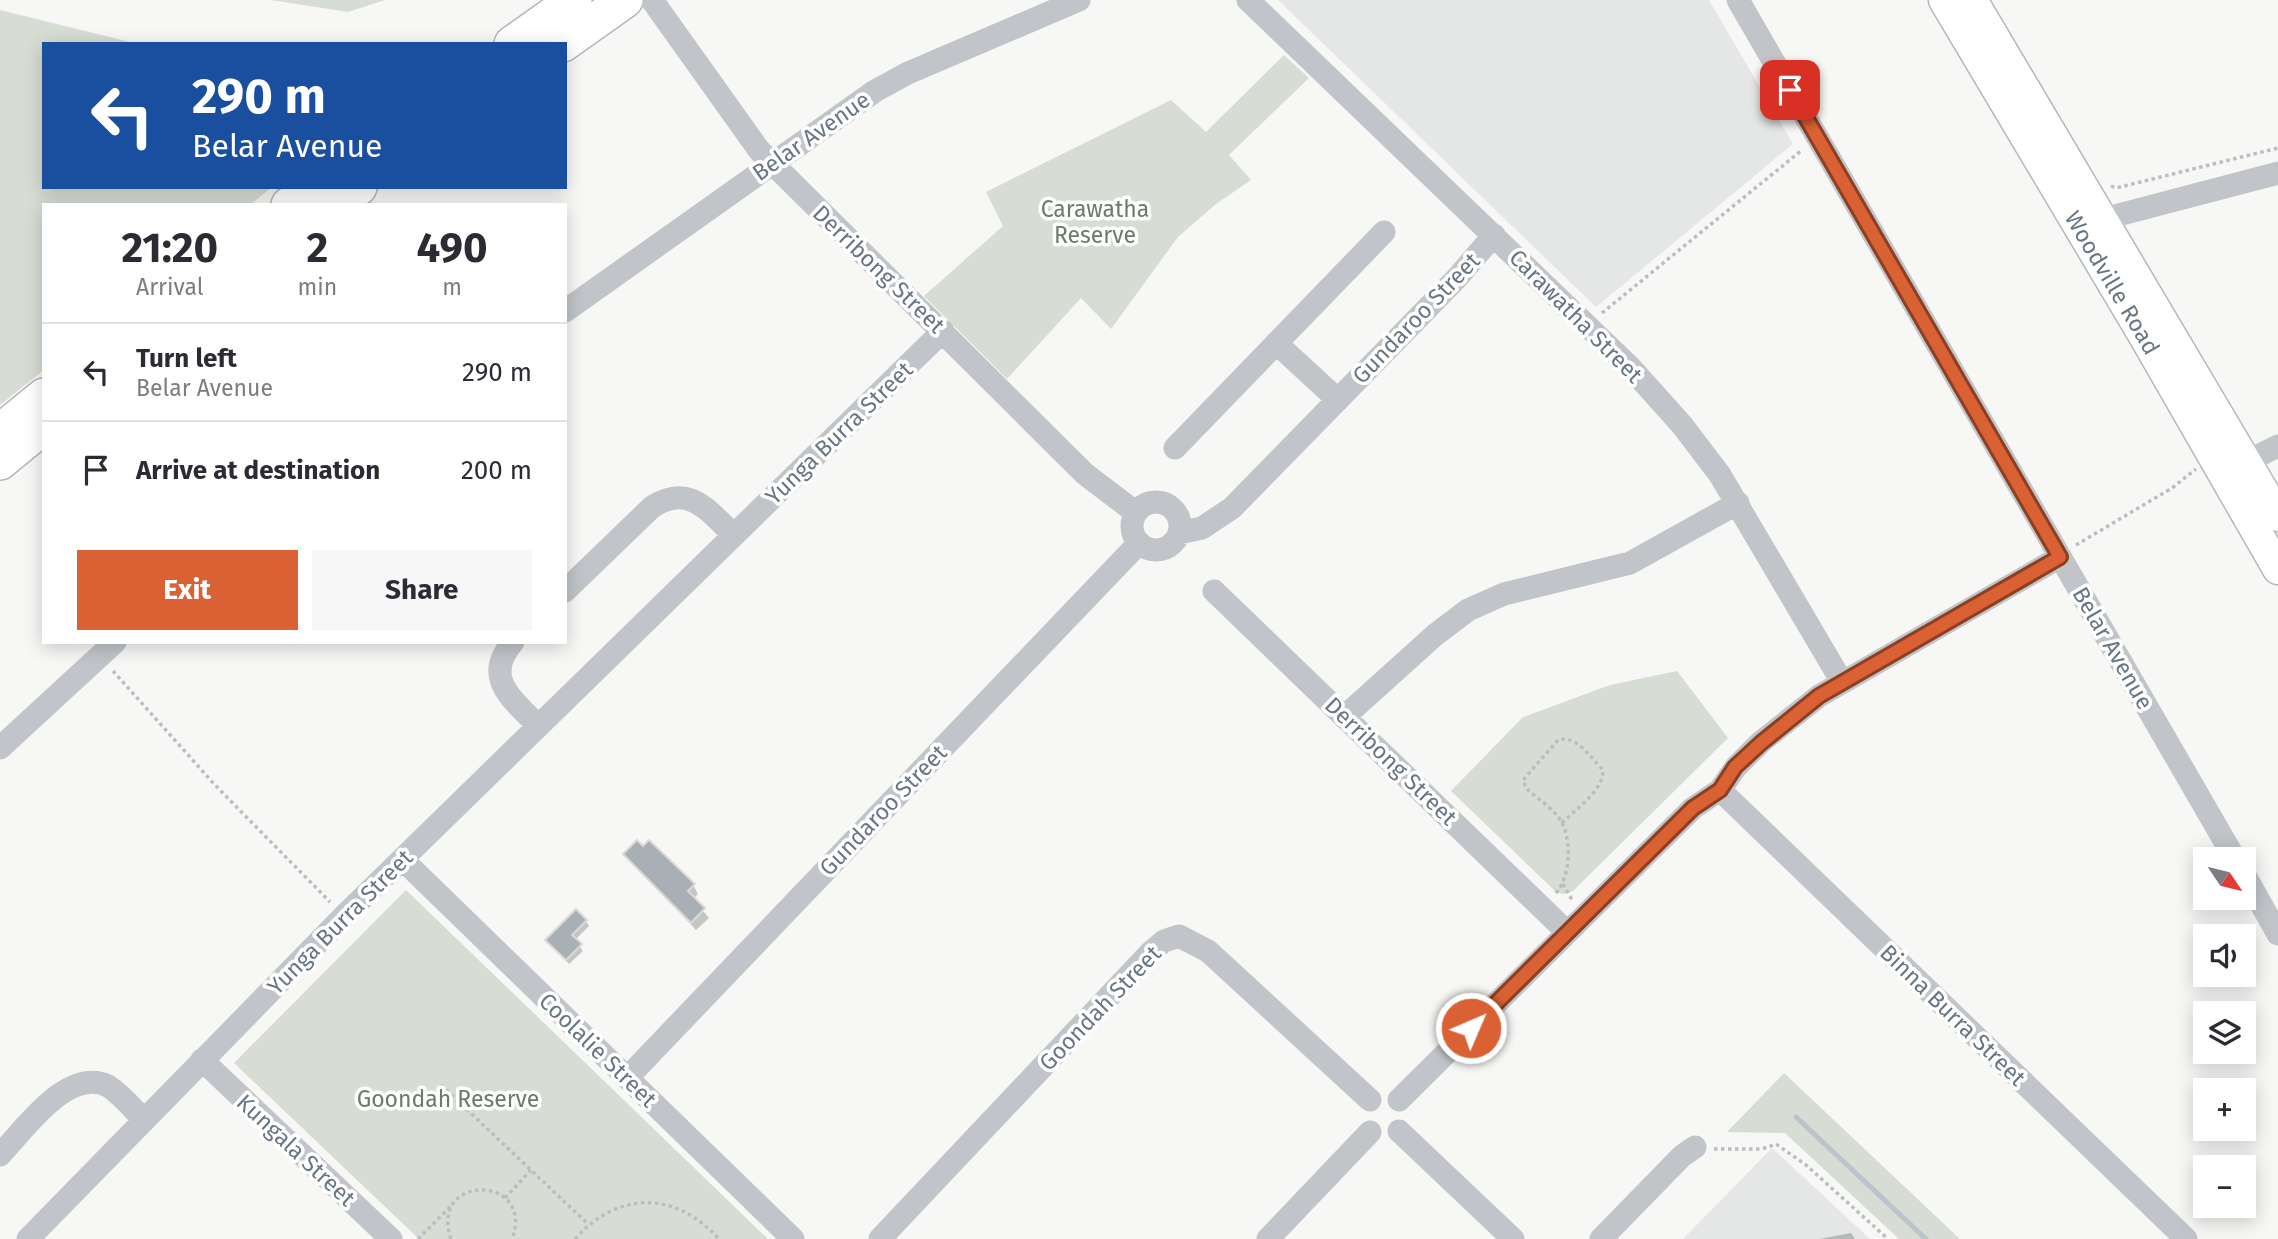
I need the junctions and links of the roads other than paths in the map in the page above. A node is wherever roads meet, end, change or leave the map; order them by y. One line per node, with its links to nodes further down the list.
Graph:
1 (574, 0): 9 (highway)
2 (625, 0): 10 (highway)
3 (652, 0): 11 (street, Derribong Street)
4 (1079, 0): 11 (street, Belar Avenue)
5 (1248, 0): 19 (street, Carawatha Street)
6 (1738, 0): 37 (street, Belar Avenue)
7 (1944, 0): 30 (main road, Woodville Road)
8 (1972, 0): 17 (main road, Woodville Road)
9 (515, 42)
10 (566, 42)
11 (772, 164): 20 (street, Belar Avenue); 21 (street, Derribong Street)
12 (2278, 173): 17 (street)
13 (309, 189): 15 (highway)
14 (356, 189): 16 (highway)
15 (292, 203)
16 (338, 203)
17 (2103, 219): 30 (main road, Woodville Road)
18 (1384, 232): 22 (street)
19 (1494, 235): 24 (street, Gundaroo Street); 31 (street, Carawatha Street)
20 (567, 310)
21 (943, 331): 32 (street, Derribong Street); 35 (street, Yunga Burra Street)
22 (1276, 343): 24 (street, Gundaroo Street); 28 (street)
23 (42, 398): 26 (highway)
24 (1338, 400): 34 (street, Gundaroo Street)
25 (42, 428): 29 (highway)
26 (0, 432)
27 (2278, 446): 30 (street)
28 (1175, 449)
29 (0, 462)
30 (2223, 466): 33 (main road, Woodville Road); 38 (main road, Woodville Road)
31 (1738, 503): 43 (street, Carawatha Street); 44 (street)
32 (1135, 512): 34 (street); 36 (street)
33 (2278, 516)
34 (1179, 533): 36 (street)
35 (734, 535): 39 (street); 45 (street, Yunga Burra Street)
36 (1139, 543): 54 (street, Gundaroo Street)
37 (2060, 557): 43 (street); 48 (street, Belar Avenue)
38 (2278, 569)
39 (567, 589)
40 (1214, 590): 44 (street, Derribong Street)
41 (511, 644): 45 (street)
42 (107, 649): 46 (street)
43 (1842, 682): 47 (street)
44 (1344, 717): 51 (street, Derribong Street)
45 (537, 725): 49 (street, Yunga Burra Street)
46 (0, 748)
47 (1720, 790): 51 (street); 69 (street, Binna Burra Street)
48 (2228, 847)
49 (403, 860): 53 (street, Yunga Burra Street); 54 (street, Coolalie Street)
50 (2256, 895): 52 (street)
51 (1567, 932): 56 (street)
52 (2278, 934)
53 (202, 1060): 57 (street, Yunga Burra Street); 63 (street, Kungala Street)
54 (627, 1077): 64 (street, Coolalie Street)
55 (1370, 1100): 56 (street); 59 (street); 65 (street, Goondah Street)
56 (1399, 1100): 58 (street)
57 (144, 1120): 61 (street); 62 (street, Yunga Burra Street)
58 (1399, 1131): 59 (street); 67 (street)
59 (1370, 1132): 66 (street)
60 (1695, 1147): 68 (street)
61 (0, 1155)
62 (28, 1239)
63 (391, 1239)
64 (793, 1239)
65 (880, 1239)
66 (1268, 1239)
67 (1513, 1239)
68 (1601, 1239)
69 (2186, 1239)

